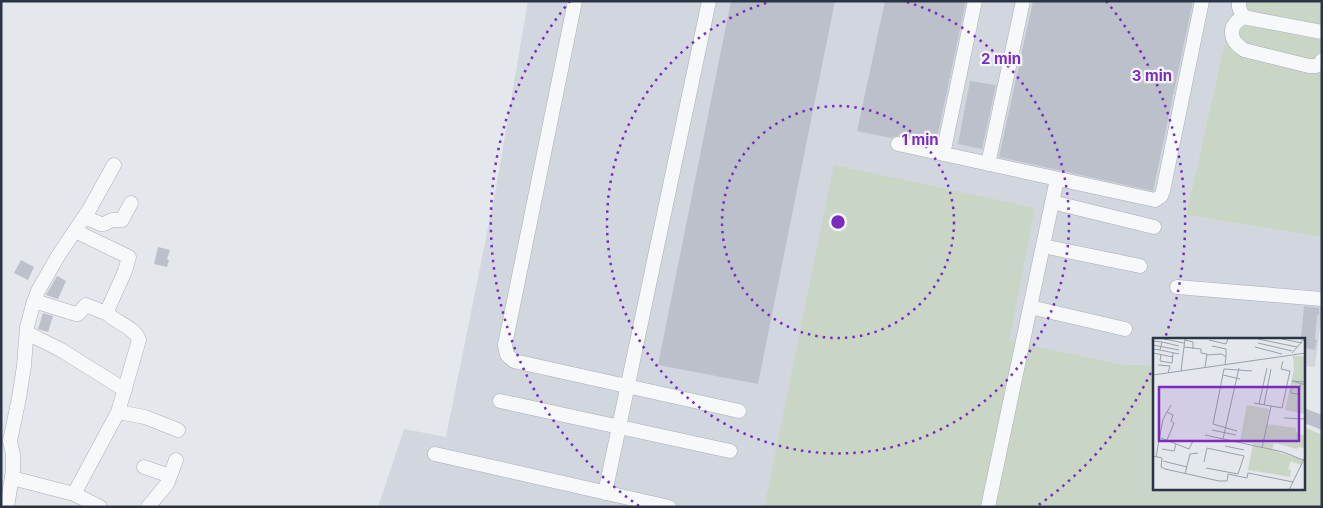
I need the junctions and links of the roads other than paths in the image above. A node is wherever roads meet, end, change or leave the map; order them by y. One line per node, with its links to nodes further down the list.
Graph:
1 (575, 1): 29 (street)
2 (709, 1): 29 (street)
3 (975, 1): 11 (street)
4 (1022, 1): 12 (street)
5 (1202, 1): 14 (street)
6 (1239, 1): 7 (street)
7 (1242, 17): 8 (street); 9 (street)
8 (1322, 32)
9 (1322, 60)
10 (898, 144): 11 (street)
11 (943, 154): 12 (street)
12 (988, 164): 14 (street)
13 (114, 165): 17 (street)
14 (1057, 179): 15 (street)
15 (1052, 202): 18 (street); 20 (street)
16 (130, 203): 17 (street)
17 (84, 217): 19 (street)
18 (1154, 227)
19 (74, 231): 24 (street); 26 (street)
20 (1043, 246): 21 (street); 25 (street)
21 (1140, 266)
22 (1177, 287): 23 (street)
23 (1322, 299)
24 (34, 301): 26 (street); 28 (street)
25 (1030, 307): 27 (street); 50 (street)
26 (108, 314): 30 (street)
27 (1125, 329)
28 (27, 333): 30 (street); 36 (street)
29 (627, 386): 32 (street); 34 (street)
30 (125, 390): 33 (street)
31 (500, 401): 34 (street)
32 (739, 411)
33 (118, 412): 35 (street); 44 (street)
34 (618, 428): 37 (street); 43 (street)
35 (178, 430)
36 (6, 440): 42 (street)
37 (730, 451)
38 (435, 454): 43 (street)
39 (176, 460): 41 (street)
40 (144, 467): 41 (street)
41 (170, 476): 48 (street)
42 (12, 478): 44 (street); 46 (street)
43 (605, 493): 45 (street)
44 (74, 494): 47 (street)
45 (637, 503): 49 (street)
46 (7, 507)
47 (100, 507)
48 (148, 507)
49 (669, 507)
50 (988, 507)

